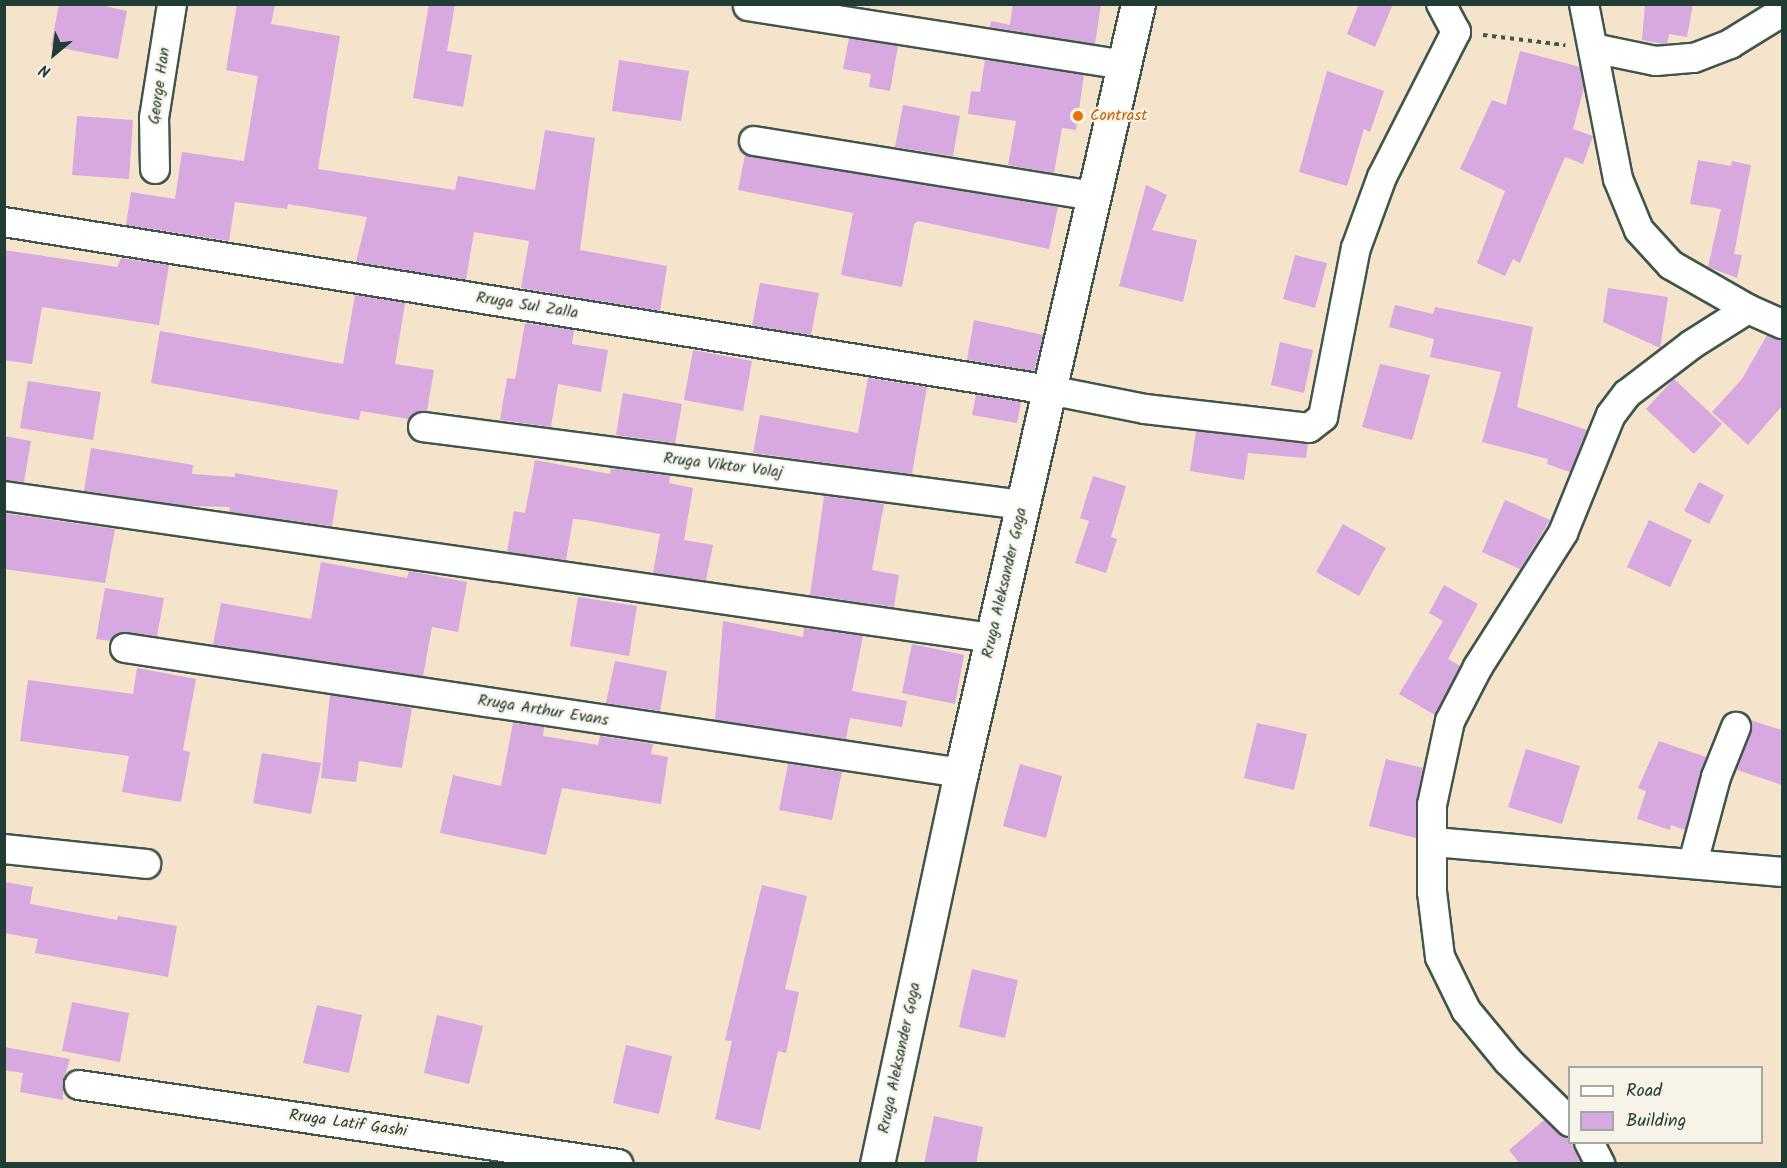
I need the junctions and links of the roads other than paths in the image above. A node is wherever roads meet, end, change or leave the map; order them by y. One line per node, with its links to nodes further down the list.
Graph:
1 (172, 4): 10 (street, George Han)
2 (1138, 4): 8 (main road, Rruga Aleksander Goga)
3 (1441, 4): 15 (street, Rruga Sul Zalla)
4 (1584, 4): 7 (street)
5 (748, 6): 8 (street)
6 (1782, 12): 7 (street)
7 (1593, 48): 13 (street)
8 (1124, 66): 11 (main road, Rruga Aleksander Goga)
9 (754, 141): 11 (street)
10 (155, 169)
11 (1094, 196): 15 (main road, Rruga Aleksander Goga)
12 (4, 222): 15 (street, Rruga Sul Zalla)
13 (1748, 309): 14 (street); 23 (street)
14 (1782, 324)
15 (1049, 390): 18 (main road, Rruga Aleksander Goga)
16 (423, 428): 18 (street, Rruga Viktor Volaj)
17 (4, 496): 19 (street)
18 (1023, 505): 19 (main road, Rruga Aleksander Goga)
19 (992, 638): 22 (main road, Rruga Aleksander Goga)
20 (125, 648): 22 (street, Rruga Arthur Evans)
21 (1736, 727): 25 (street)
22 (961, 773): 32 (main road, Rruga Aleksander Goga)
23 (1433, 842): 25 (street); 29 (street)
24 (4, 849): 26 (street)
25 (1693, 863): 27 (street)
26 (146, 864)
27 (1782, 872)
28 (79, 1085): 31 (street, Rruga Latif Gashi)
29 (1568, 1121)
30 (1590, 1144): 33 (street)
31 (618, 1164)
32 (877, 1164)
33 (1600, 1164)

